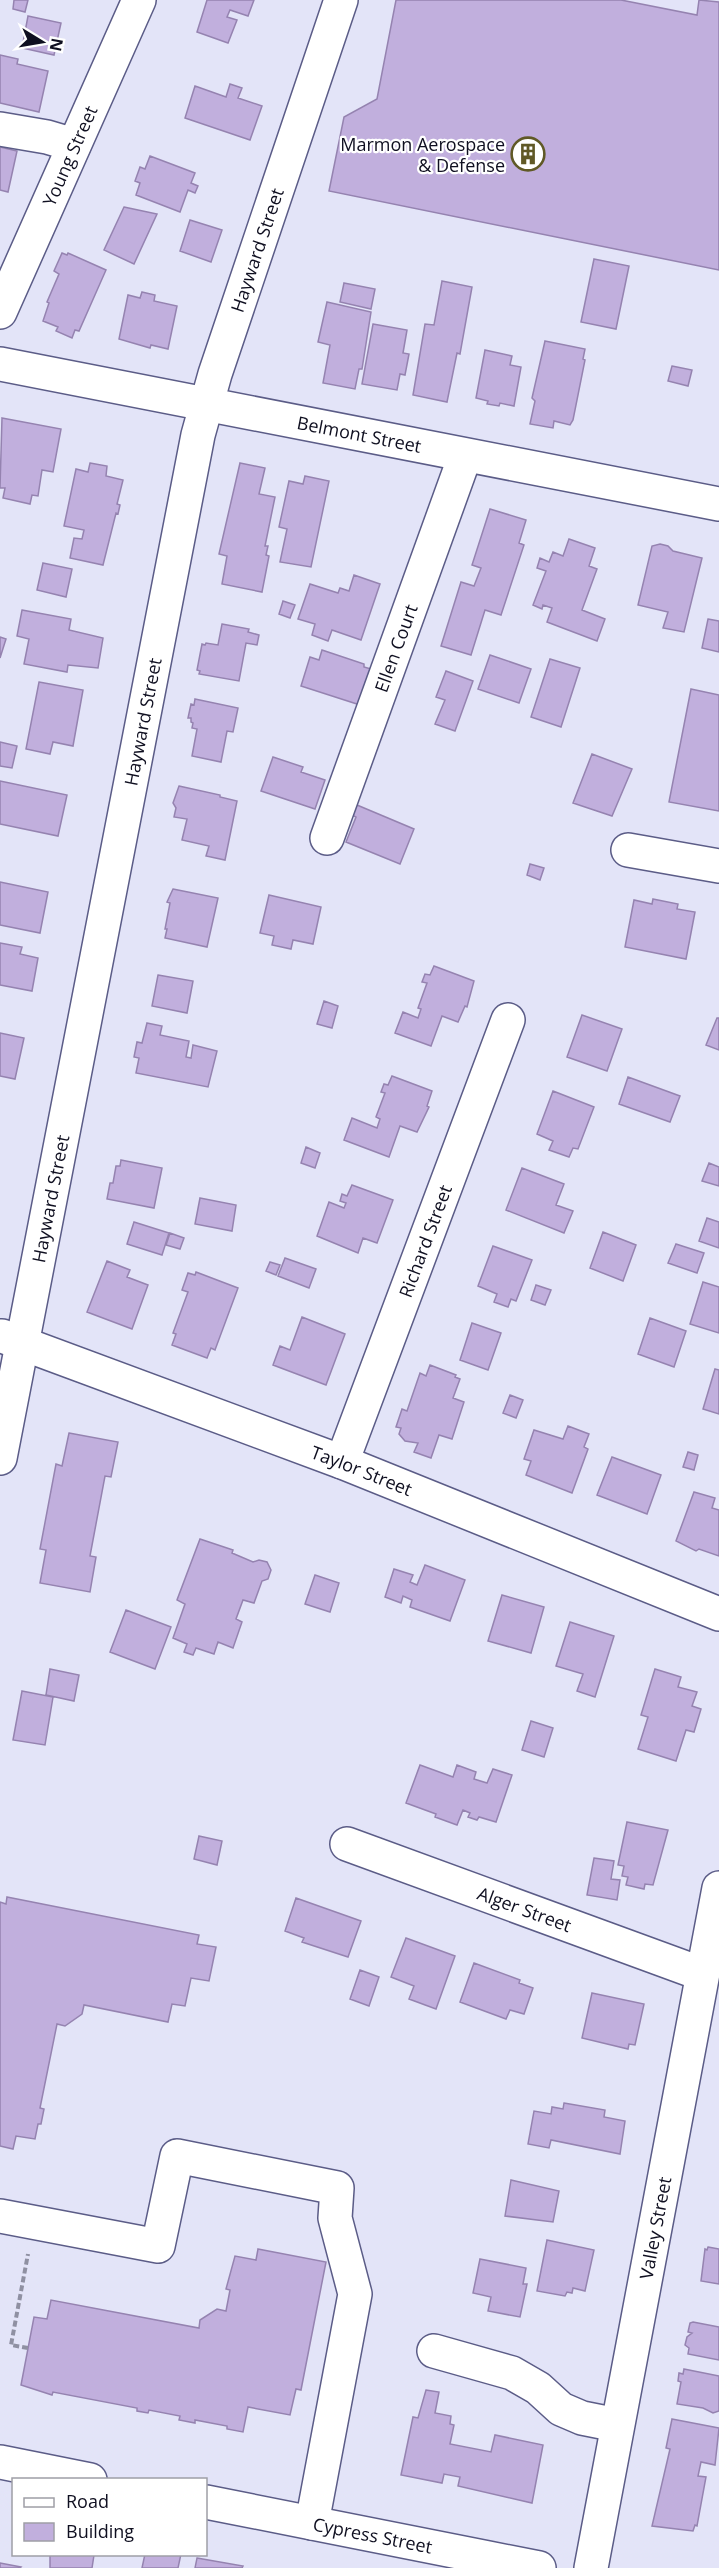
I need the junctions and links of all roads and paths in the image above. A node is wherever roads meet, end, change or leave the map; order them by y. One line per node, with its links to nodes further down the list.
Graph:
1 (139, 0): 4 (street, Young Street)
2 (341, 0): 7 (street, Hayward Street)
3 (0, 129): 4 (street)
4 (74, 145): 5 (street, Young Street)
5 (0, 312)
6 (0, 364): 7 (street, Belmont Street)
7 (206, 405): 8 (street, Belmont Street); 14 (street, Hayward Street)
8 (465, 456): 9 (street, Belmont Street); 10 (street, Ellen Court)
9 (719, 504)
10 (327, 838)
11 (628, 850): 12 (street)
12 (719, 866)
13 (508, 1020): 16 (street, Richard Street)
14 (10, 1339): 15 (street, Hayward Street); 16 (street, Taylor Street)
15 (0, 1458)
16 (342, 1462): 17 (street, Taylor Street)
17 (719, 1614)
18 (347, 1844): 20 (street, Alger Street)
19 (719, 1888): 20 (street, Valley Street)
20 (702, 1974): 25 (street, Valley Street)
21 (0, 2216): 29 (street)
22 (30, 2245): 23 (path)
23 (28, 2348)
24 (434, 2351): 25 (street)
25 (617, 2425): 31 (street, Valley Street)
26 (0, 2462): 27 (street)
27 (80, 2478)
28 (207, 2502): 29 (street, Cypress Street)
29 (312, 2523): 30 (street, Cypress Street)
30 (539, 2568)
31 (591, 2568)

